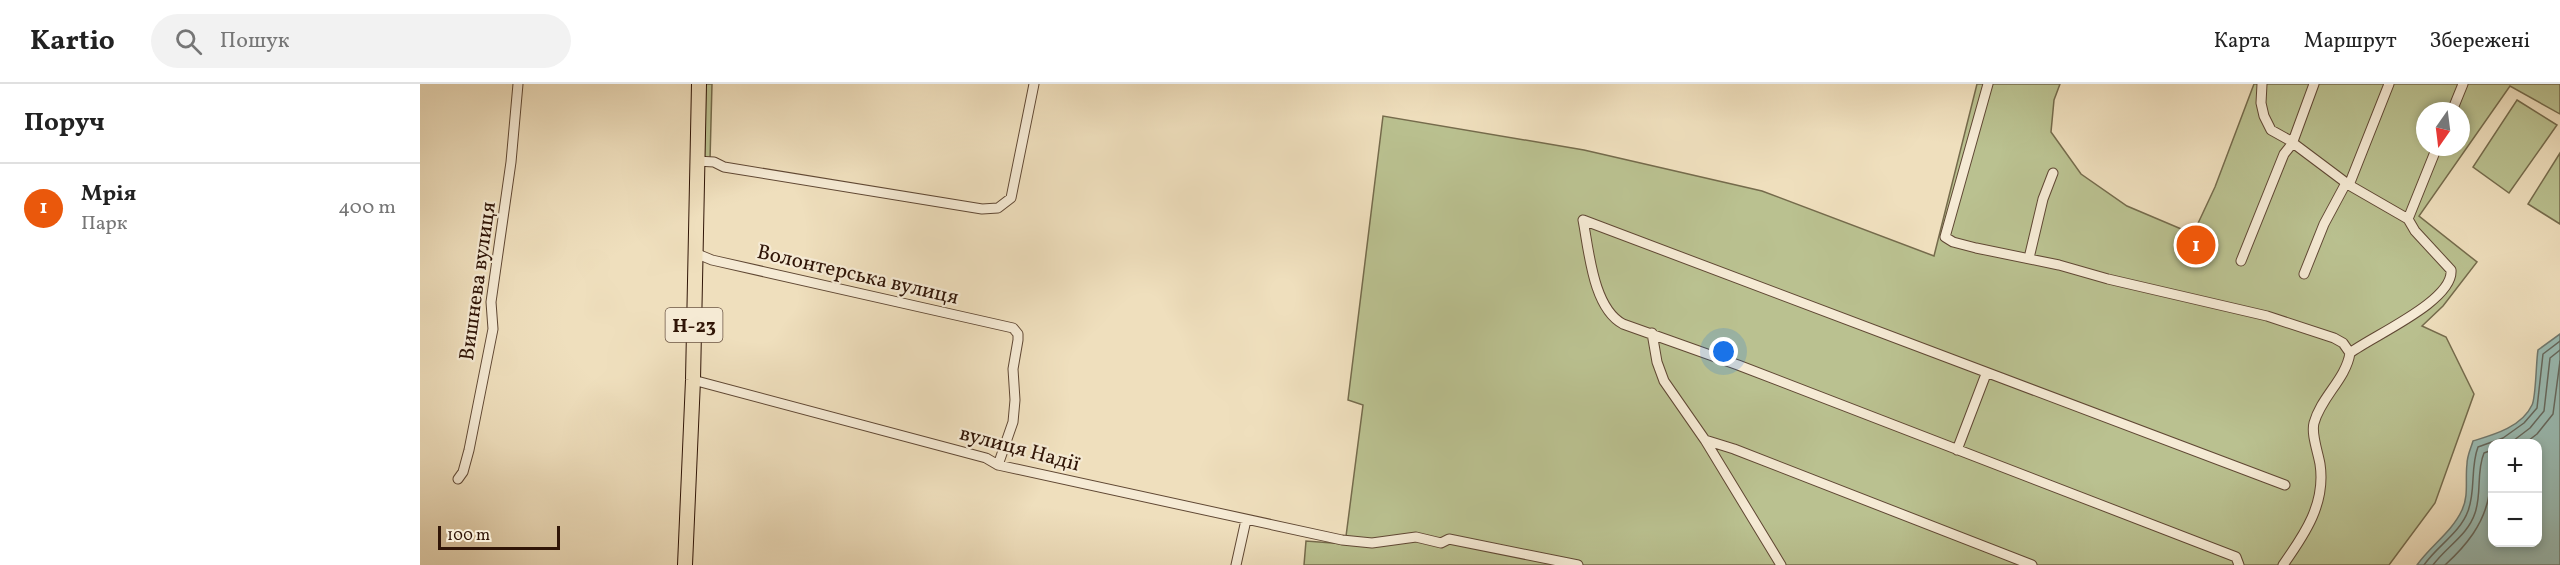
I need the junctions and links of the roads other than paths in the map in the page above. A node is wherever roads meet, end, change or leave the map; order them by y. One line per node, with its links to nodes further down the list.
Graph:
1 (518, 84): 27 (street, Вишнева вулиця)
2 (699, 84): 12 (main road, Н-23)
3 (1034, 84): 12 (street)
4 (1988, 84): 17 (street)
5 (2262, 84): 10 (street)
6 (2314, 84): 10 (street)
7 (2389, 84): 14 (street)
8 (2463, 84): 9 (street)
9 (2456, 102)
10 (2292, 144): 14 (street); 18 (street)
11 (2433, 156): 15 (street)
12 (697, 160): 16 (main road, Н-23)
13 (2053, 173): 17 (street)
14 (2347, 184): 15 (street); 19 (street)
15 (2408, 219): 21 (street)
16 (696, 253): 23 (main road, Н-23); 26 (street, Волонтерська вулиця)
17 (2029, 258): 21 (street)
18 (2241, 261)
19 (2304, 274)
20 (1652, 333): 22 (street); 24 (street); 25 (street)
21 (2349, 353): 36 (street)
22 (1986, 374): 25 (street); 28 (street)
23 (693, 380): 26 (street, вулиця Надії); 30 (main road, Н-23)
24 (1705, 440): 33 (street); 34 (street)
25 (1957, 450): 35 (street)
26 (998, 465): 29 (street, вулиця Надії)
27 (458, 479)
28 (2285, 485)
29 (1246, 520): 31 (street); 32 (street, вулиця Надії)
30 (685, 565)
31 (1236, 565)
32 (1578, 565)
33 (1781, 565)
34 (2032, 565)
35 (2239, 565)
36 (2283, 565)

